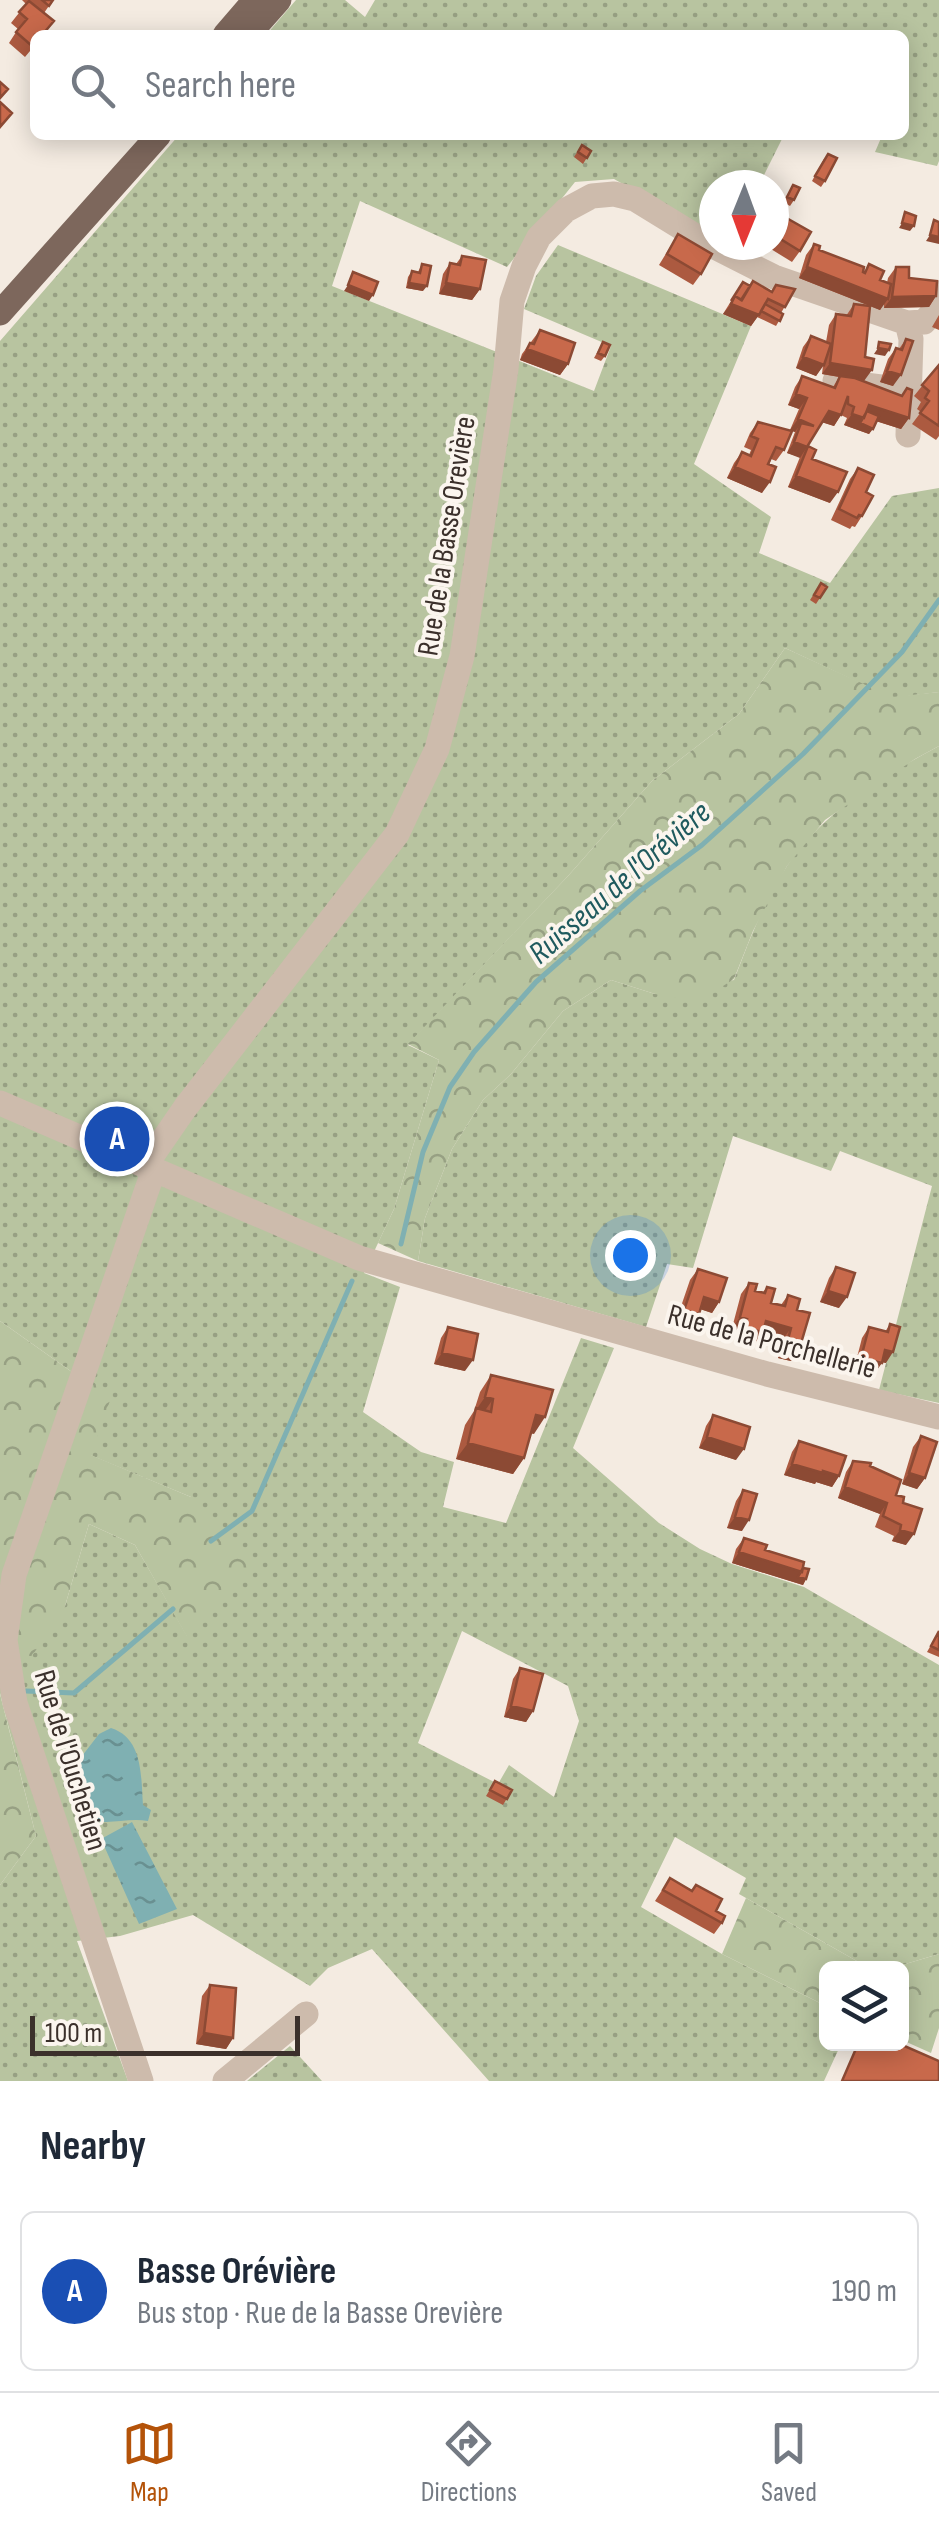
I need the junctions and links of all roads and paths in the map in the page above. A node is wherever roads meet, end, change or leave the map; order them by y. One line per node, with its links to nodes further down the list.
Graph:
1 (255, 0): 3 (main road)
2 (279, 0): 4 (main road)
3 (229, 30)
4 (252, 30)
5 (136, 140): 7 (main road)
6 (155, 140): 7 (main road)
7 (88, 215): 9 (main road)
8 (939, 293): 10 (street)
9 (0, 312)
10 (907, 323): 12 (street); 15 (street, Rue de la Basse Orevière)
11 (835, 381): 12 (street)
12 (908, 388): 13 (street)
13 (908, 435)
14 (0, 1103): 15 (street, Rue de la Porchellerie)
15 (149, 1167): 16 (street, Rue de la Porchellerie); 18 (street, Rue de l'Ouchetien)
16 (939, 1417)
17 (306, 2014): 19 (street)
18 (141, 2081)
19 (225, 2081)

